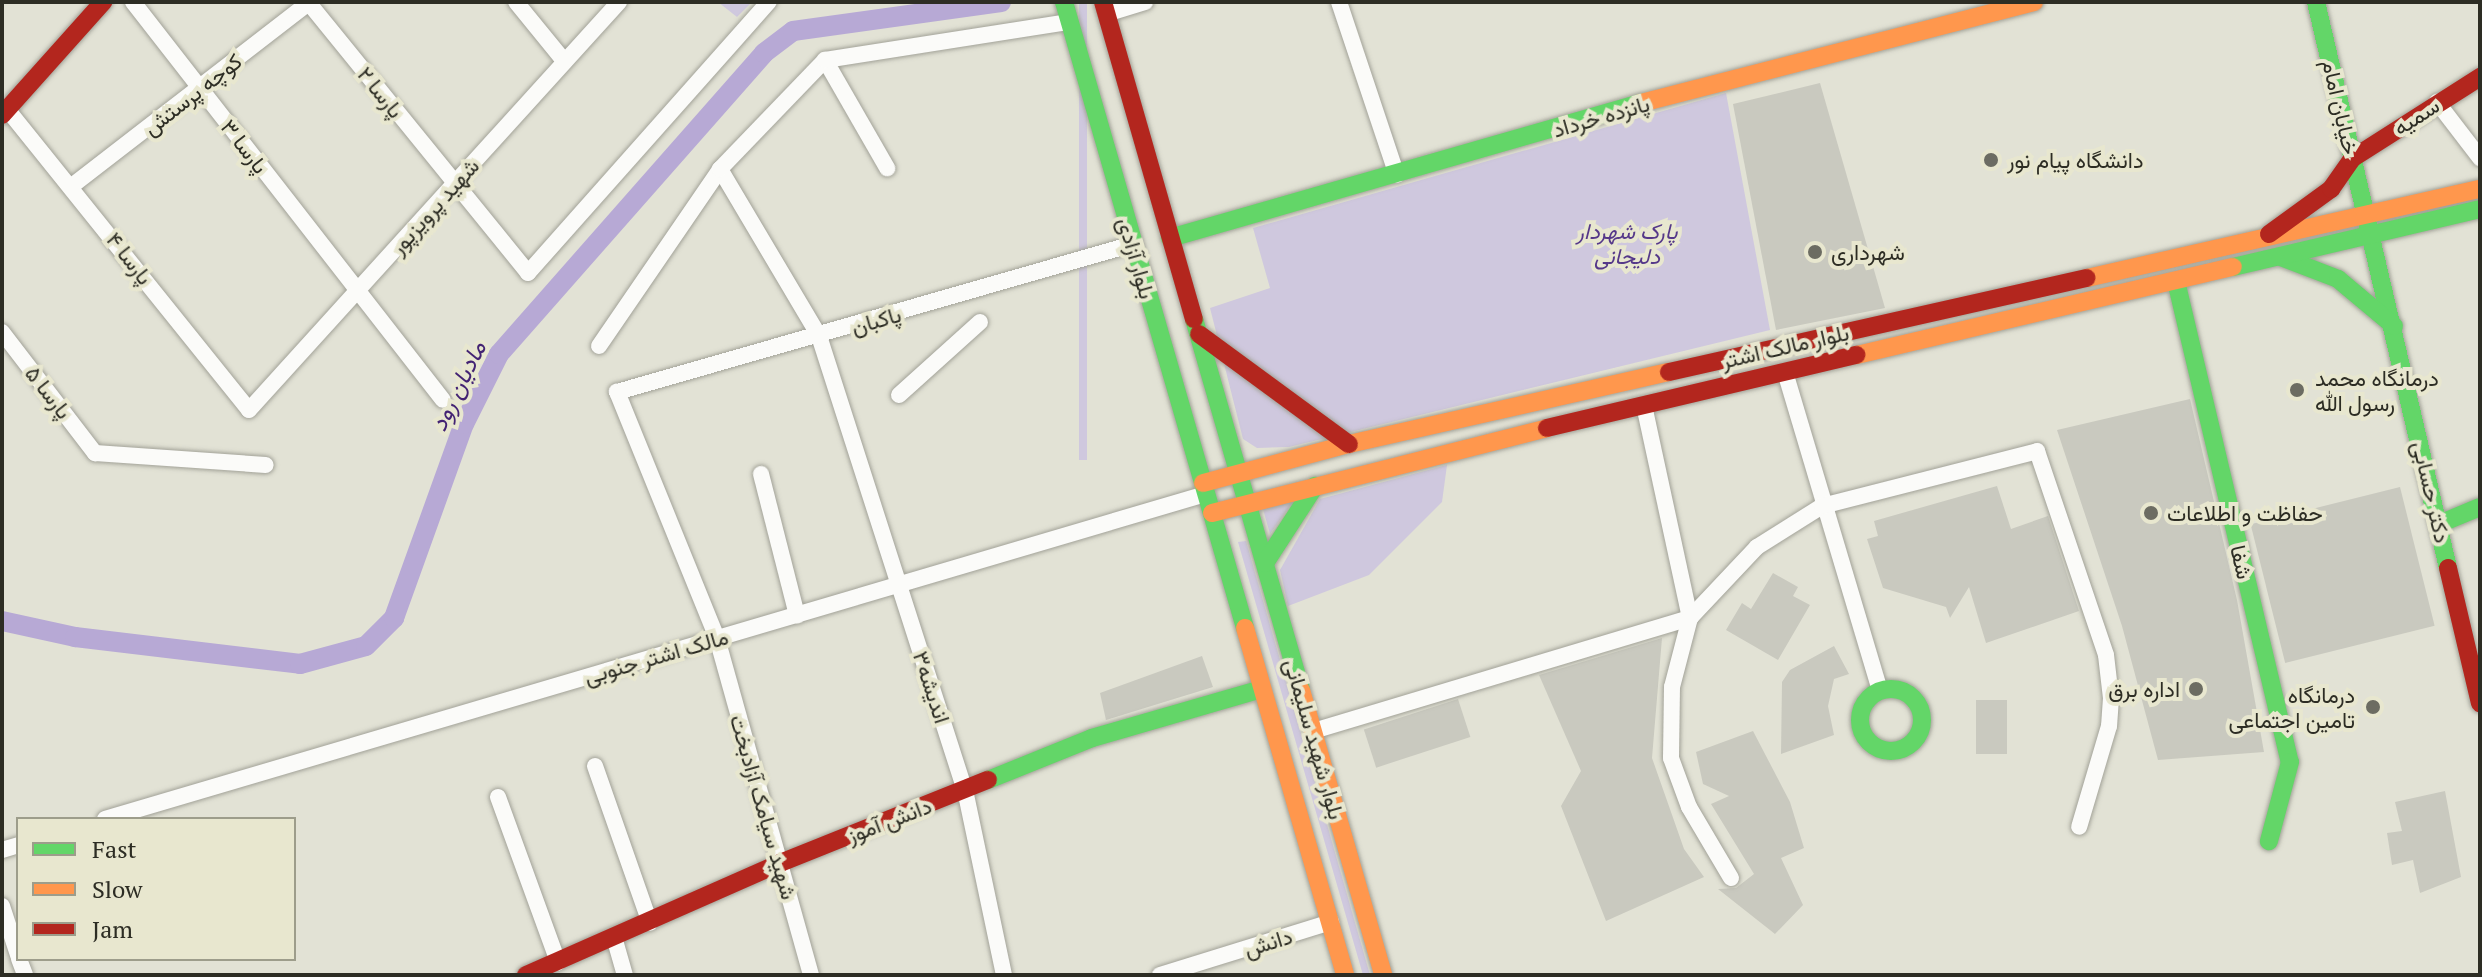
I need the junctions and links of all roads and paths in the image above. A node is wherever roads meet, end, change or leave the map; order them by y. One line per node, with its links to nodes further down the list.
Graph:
1 (103, 2): 19 (main road)
2 (133, 2): 17 (street, پارسا ۳)
3 (309, 2): 17 (street, کوچه پرستش); 25 (street, پارسا ۲)
4 (516, 2): 15 (street)
5 (619, 2): 15 (street, شهید پرویزپور)
6 (769, 2): 25 (street, پارسا ۲)
7 (1064, 2): 13 (main road, بلوار آزادی)
8 (1145, 2): 12 (street)
9 (1339, 2): 24 (street)
10 (2034, 2): 24 (main road, پانزده خرداد)
11 (2316, 2): 20 (main road, خیابان امام)
12 (1104, 8): 32 (main road, بلوار آزادی)
13 (1069, 22): 14 (street); 34 (main road, بلوار آزادی)
14 (825, 60): 22 (street); 23 (street)
15 (565, 62): 25 (street, شهید پرویزپور)
16 (2480, 77): 18 (main road, سمیه)
17 (200, 88): 26 (street, کوچه پرستش); 38 (street, پارسا ۳)
18 (2437, 102): 20 (main road, سمیه); 21 (street)
19 (5, 112): 26 (street, پارسا ۴)
20 (2353, 158): 29 (main road, خیابان امام); 30 (main road)
21 (2480, 158)
22 (887, 168)
23 (720, 169): 43 (street, اندیشه۳); 44 (street)
24 (1397, 175): 32 (main road, پانزده خرداد)
25 (455, 183): 38 (street, شهید پرویزپور)
26 (73, 185): 50 (street, پارسا ۴)
27 (2480, 189): 29 (main road, بلوار مالک اشتر)
28 (2480, 209): 31 (main road, بلوار مالک اشتر)
29 (2368, 211): 30 (main road, بلوار مالک اشتر); 31 (main road, خیابان امام)
30 (2269, 234): 33 (main road, بلوار مالک اشتر)
31 (2373, 234): 35 (main road, بلوار مالک اشتر); 40 (main road, دکتر حسابی)
32 (1170, 238): 42 (main road, بلوار آزادی)
33 (2231, 243): 36 (main road); 51 (main road, بلوار مالک اشتر)
34 (1133, 244): 43 (street, پاکبان); 58 (main road, بلوار آزادی)
35 (2281, 257): 36 (main road, بلوار مالک اشتر); 40 (main road)
36 (2236, 267): 37 (main road, بلوار مالک اشتر)
37 (2176, 281): 45 (main road, بلوار مالک اشتر); 79 (main road, شفا)
38 (358, 290): 48 (street, پارسا ۳); 50 (street, شهید پرویزپور)
39 (980, 322): 47 (street)
40 (2394, 326): 63 (main road, دکتر حسابی)
41 (2, 332): 54 (street, پارسا ۵)
42 (1199, 334): 52 (main road); 56 (main road, بلوار آزادی)
43 (819, 336): 46 (street, پاکبان); 65 (street, اندیشه۳)
44 (599, 346)
45 (1785, 372): 49 (main road, بلوار مالک اشتر); 60 (street)
46 (617, 392): 68 (street, شهید سیامک آزادبخت)
47 (899, 395)
48 (443, 400)
49 (1644, 406): 53 (main road, بلوار مالک اشتر); 67 (street)
50 (249, 410)
51 (1467, 420): 52 (main road, بلوار مالک اشتر); 53 (main road)
52 (1349, 444): 56 (main road, بلوار مالک اشتر)
53 (1472, 446): 57 (main road, بلوار مالک اشتر)
54 (266, 465)
55 (761, 474): 66 (street)
56 (1237, 474): 58 (main road, بلوار مالک اشتر); 59 (main road, بلوار آزادی)
57 (1315, 486): 59 (main road, بلوار مالک اشتر); 64 (main road)
58 (1205, 488): 62 (main road, بلوار آزادی); 65 (street, مالک اشتر جنوبی)
59 (1245, 503): 62 (main road, بلوار مالک اشتر); 64 (main road, بلوار شهید سلیمانی)
60 (1822, 506): 67 (street); 71 (street); 78 (street)
61 (2480, 507): 63 (main road)
62 (1212, 513): 70 (main road, بلوار شهید سلیمانی)
63 (2439, 524): 69 (main road, دکتر حسابی)
64 (1265, 563): 73 (main road, بلوار شهید سلیمانی)
65 (899, 585): 66 (street, مالک اشتر جنوبی); 75 (street, اندیشه۳)
66 (797, 615): 68 (street, مالک اشتر جنوبی)
67 (1690, 618): 73 (street); 81 (street)
68 (717, 638): 77 (street, مالک اشتر جنوبی); 80 (street, شهید سیامک آزادبخت)
69 (2476, 666): 72 (main road, دکتر حسابی)
70 (1262, 689): 75 (main road, دانش آموز); 83 (main road, بلوار شهید سلیمانی)
71 (1880, 691)
72 (2480, 703)
73 (1313, 731): 94 (main road, بلوار شهید سلیمانی)
74 (595, 766): 84 (street)
75 (965, 790): 80 (main road, دانش آموز); 91 (street, اندیشه۳)
76 (498, 797): 87 (street)
77 (112, 817)
78 (2079, 827)
79 (2269, 841)
80 (780, 863): 84 (main road, دانش آموز); 90 (street, شهید سیامک آزادبخت)
81 (1731, 878)
82 (2, 906): 86 (street)
83 (1331, 922): 92 (street, دانش); 93 (main road, بلوار شهید سلیمانی)
84 (650, 923): 85 (main road, دانش آموز)
85 (614, 937): 87 (main road, دانش آموز); 89 (street)
86 (16, 948)
87 (558, 962): 88 (main road, دانش آموز)
88 (526, 975)
89 (625, 975)
90 (811, 975)
91 (1004, 975)
92 (1160, 975)
93 (1345, 975)
94 (1383, 975)

